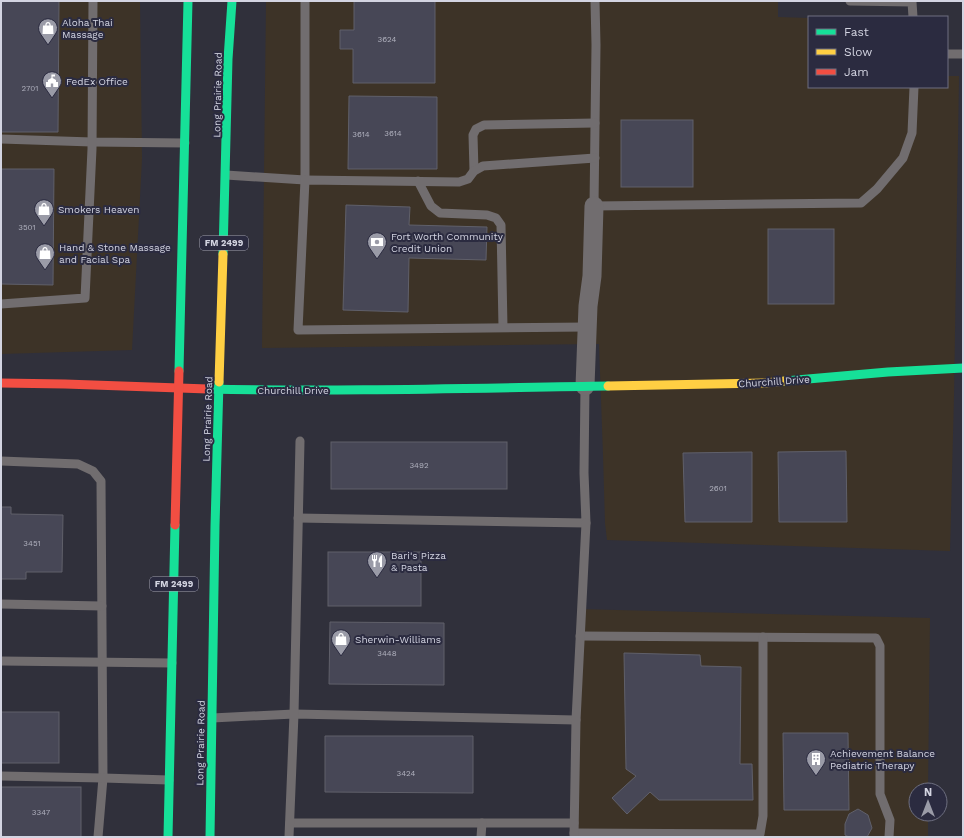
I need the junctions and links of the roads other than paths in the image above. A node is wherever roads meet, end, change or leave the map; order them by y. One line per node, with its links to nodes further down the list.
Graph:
1 (93, 1): 16 (lane)
2 (188, 1): 17 (main road, FM 2499)
3 (232, 1): 12 (main road, Long Prairie Road / FM 2499)
4 (305, 1): 21 (lane)
5 (595, 1): 14 (lane)
6 (850, 1): 7 (lane)
7 (912, 2): 8 (lane)
8 (913, 16)
9 (222, 23): 12 (main road)
10 (948, 54): 11 (lane)
11 (963, 54)
12 (228, 59): 20 (main road, Long Prairie Road / FM 2499)
13 (914, 88): 23 (lane)
14 (596, 123): 18 (lane); 19 (lane)
15 (1, 139): 16 (lane)
16 (92, 142): 17 (lane); 24 (lane)
17 (185, 143): 30 (main road, FM 2499)
18 (595, 158): 19 (lane); 23 (lane)
19 (474, 171): 22 (lane)
20 (226, 175): 21 (lane); 31 (main road, Long Prairie Road / FM 2499)
21 (305, 180): 22 (lane); 25 (lane)
22 (418, 181): 25 (lane)
23 (594, 206): 26 (street)
24 (1, 304)
25 (503, 327): 26 (lane)
26 (587, 327): 29 (street)
27 (963, 368): 29 (main road, Churchill Drive)
28 (1, 383): 30 (main road, Churchill Drive)
29 (585, 386): 31 (main road, Churchill Drive); 35 (lane)
30 (178, 388): 31 (main road, Churchill Drive); 42 (main road, FM 2499)
31 (219, 389): 44 (main road, Long Prairie Road / FM 2499)
32 (300, 441): 34 (lane)
33 (1, 461): 37 (lane)
34 (298, 518): 35 (lane); 43 (lane)
35 (586, 523): 38 (lane)
36 (1, 604): 37 (lane)
37 (102, 606): 41 (lane)
38 (580, 636): 39 (lane); 45 (lane)
39 (763, 637): 54 (lane); 60 (lane)
40 (1, 661): 41 (lane)
41 (102, 661): 42 (lane); 47 (lane)
42 (172, 663): 48 (main road, FM 2499)
43 (294, 714): 44 (lane); 45 (lane); 49 (lane)
44 (212, 718): 57 (main road, Long Prairie Road / FM 2499)
45 (576, 720): 51 (lane)
46 (1, 776): 47 (lane)
47 (103, 778): 48 (lane); 55 (lane)
48 (169, 780): 56 (main road, FM 2499)
49 (290, 822): 50 (lane); 58 (lane)
50 (482, 823): 51 (lane); 59 (lane)
51 (574, 823): 52 (lane)
52 (574, 835): 53 (lane)
53 (636, 835): 54 (lane)
54 (760, 835)
55 (98, 837)
56 (168, 837)
57 (210, 837)
58 (289, 837)
59 (481, 837)
60 (889, 837)

